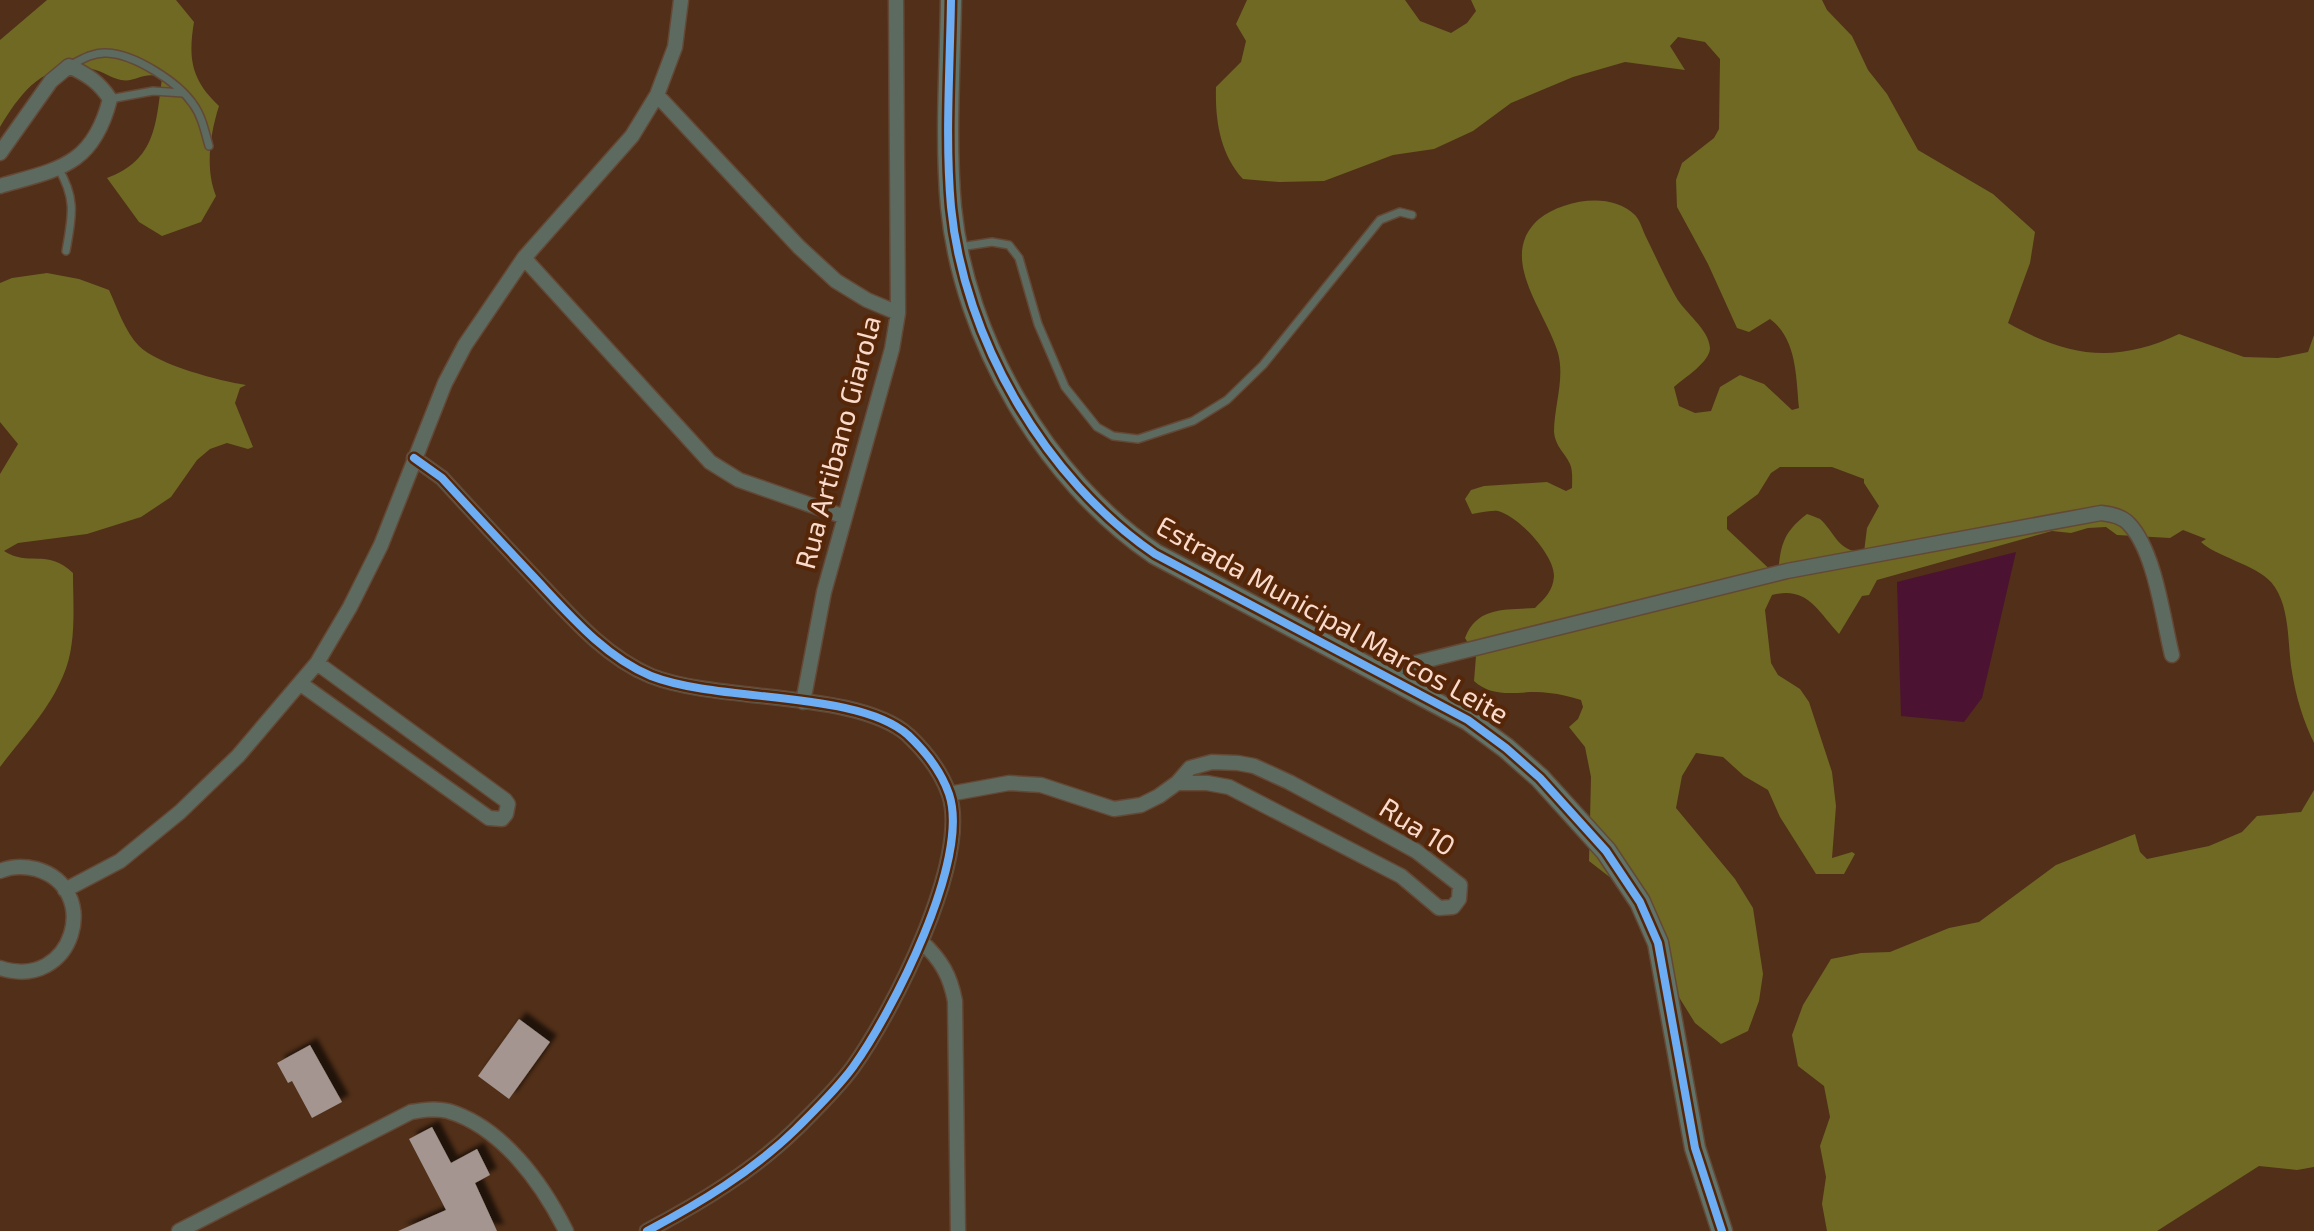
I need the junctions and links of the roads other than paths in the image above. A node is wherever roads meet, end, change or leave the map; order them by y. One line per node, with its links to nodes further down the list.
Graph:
1 (681, 0): 6 (street)
2 (896, 0): 16 (street, Rua Artibano Giarola)
3 (951, 0): 13 (street, Estrada Municipal Marcos Leite)
4 (69, 66): 5 (lane); 7 (street); 9 (street)
5 (183, 93): 7 (lane); 8 (lane)
6 (657, 95): 15 (street); 16 (street)
7 (110, 99): 10 (street)
8 (209, 146)
9 (0, 153)
10 (58, 168): 11 (street); 14 (lane)
11 (0, 186)
12 (1412, 215): 13 (lane)
13 (957, 248): 21 (street, Estrada Municipal Marcos Leite)
14 (66, 251)
15 (524, 258): 17 (street); 18 (street)
16 (898, 313): 18 (street, Rua Artibano Giarola)
17 (414, 458): 20 (street); 23 (street)
18 (845, 517): 23 (street, Rua Artibano Giarola)
19 (2172, 655): 21 (street)
20 (317, 663): 22 (street); 22 (street)
21 (1379, 672): 36 (street, Estrada Municipal Marcos Leite)
22 (301, 684): 29 (street)
23 (803, 702): 27 (street)
24 (1238, 763): 25 (street, Rua 10); 26 (street); 26 (street, Rua 10)
25 (1177, 783): 26 (street, Rua 10); 27 (street, Rua 10)
26 (1229, 787)
27 (949, 794): 30 (street)
28 (0, 871): 29 (street)
29 (65, 890): 31 (street)
30 (922, 942): 34 (street); 35 (street)
31 (0, 968)
32 (179, 1231): 33 (street)
33 (566, 1231)
34 (647, 1231)
35 (958, 1231)
36 (1722, 1231)

